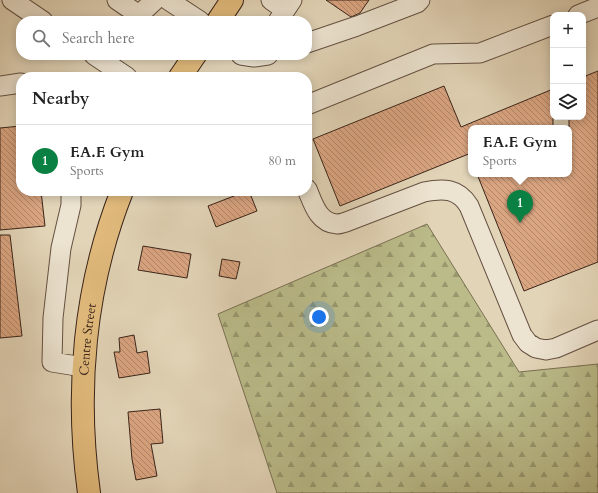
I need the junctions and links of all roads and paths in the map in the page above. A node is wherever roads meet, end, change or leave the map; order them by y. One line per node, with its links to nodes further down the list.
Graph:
1 (12, 0): 9 (street)
2 (118, 0): 3 (street)
3 (155, 0)
4 (168, 0): 10 (street)
5 (232, 0): 11 (main road)
6 (420, 0): 13 (street)
7 (598, 7): 8 (street)
8 (586, 12)
9 (36, 16)
10 (192, 16)
11 (221, 16)
12 (550, 26): 20 (street)
13 (312, 41)
14 (102, 60): 16 (street)
15 (192, 60): 17 (main road)
16 (120, 72)
17 (183, 72)
18 (16, 84): 19 (street)
19 (0, 86)
20 (312, 103)
21 (71, 196): 25 (street)
22 (120, 196): 25 (main road, Centre Street)
23 (310, 196): 24 (street)
24 (598, 330)
25 (83, 367): 26 (main road, Centre Street)
26 (89, 493)

